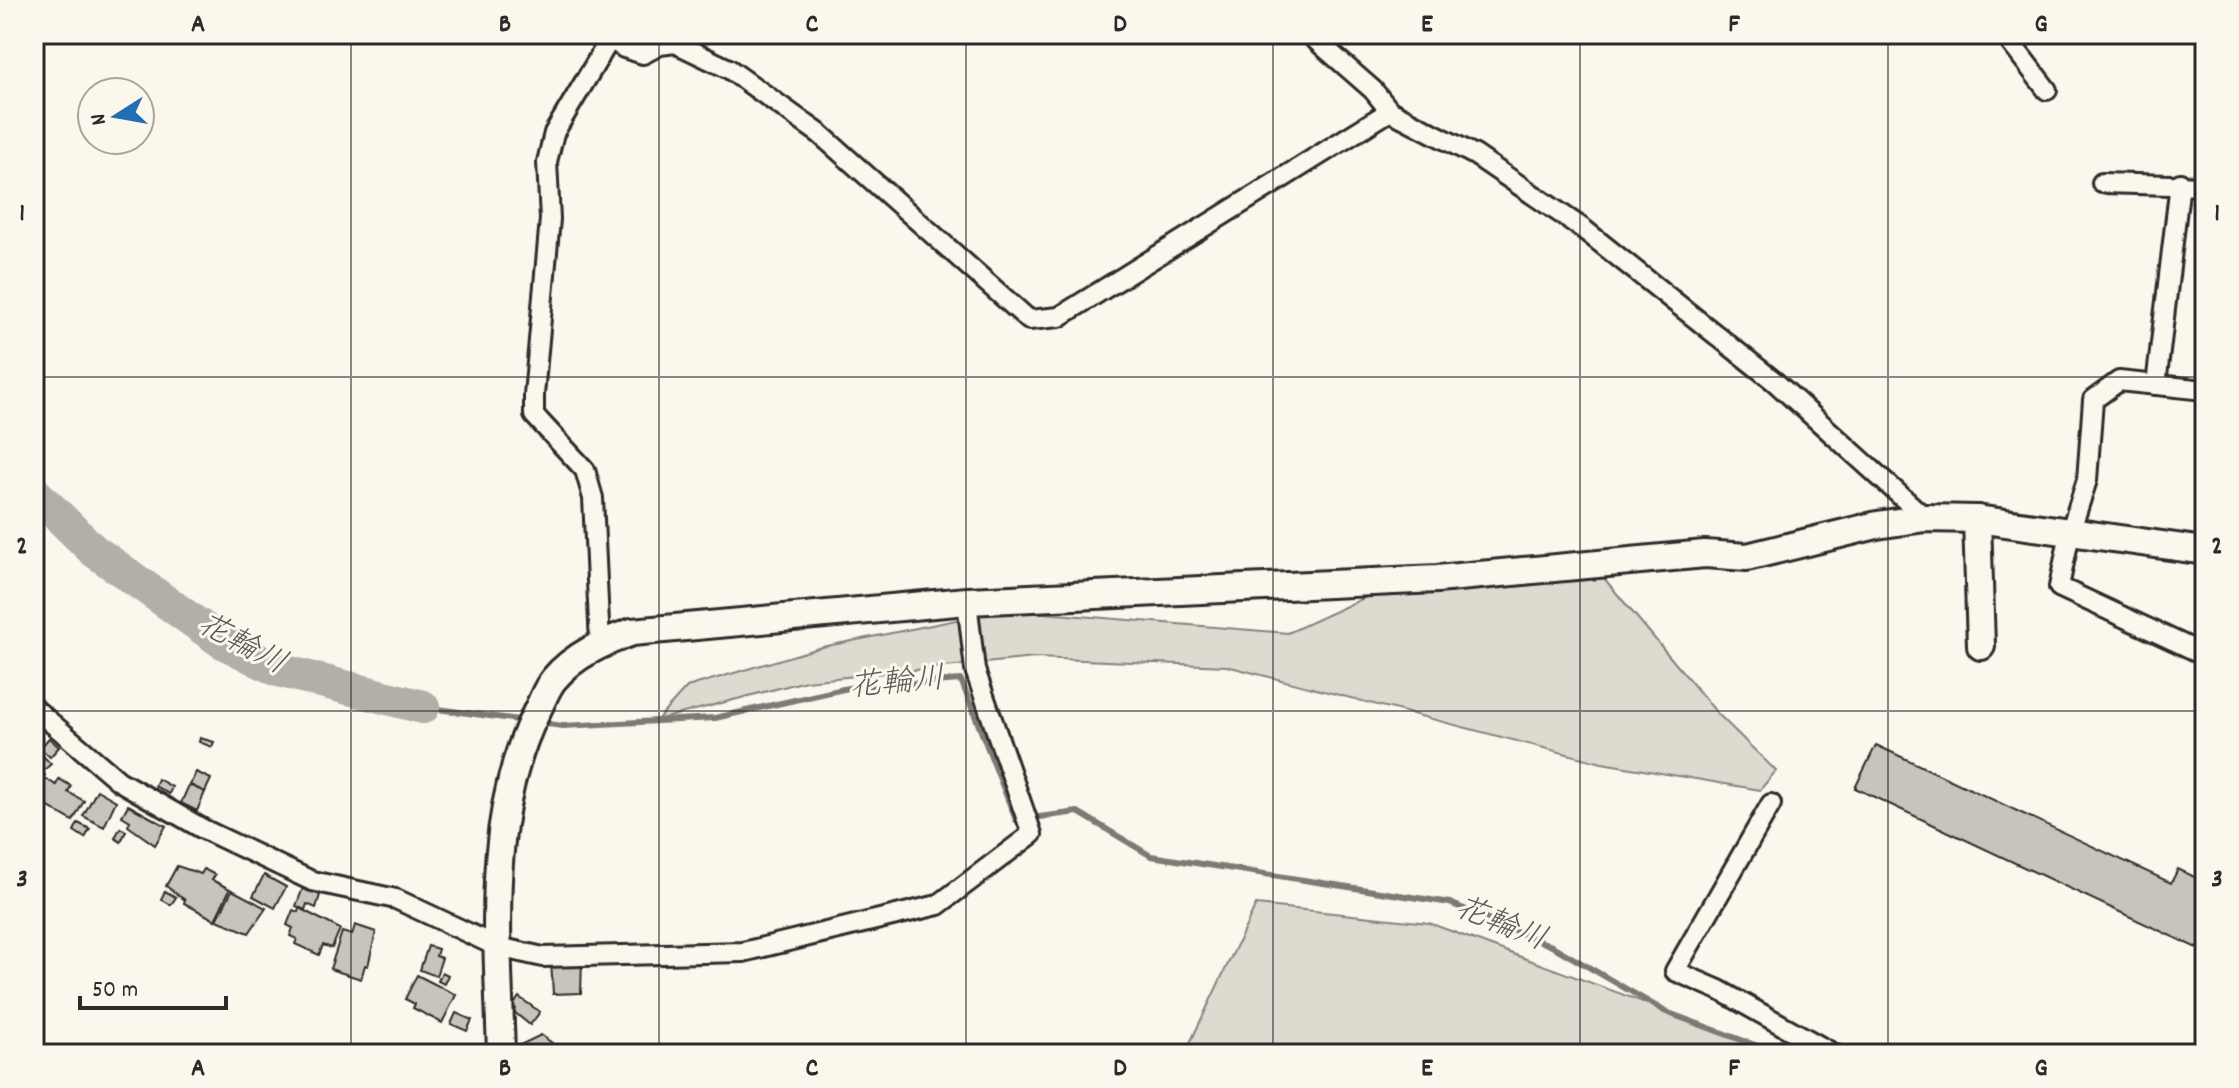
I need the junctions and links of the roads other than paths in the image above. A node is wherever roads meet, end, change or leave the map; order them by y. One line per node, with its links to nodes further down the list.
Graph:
1 (1309, 34): 5 (street)
2 (2004, 34): 4 (street)
3 (613, 37): 5 (street); 16 (street)
4 (2047, 90)
5 (1390, 111): 11 (street)
6 (2102, 183): 7 (street)
7 (2180, 183): 8 (street); 9 (street)
8 (2205, 186)
9 (2156, 385): 10 (street); 13 (street)
10 (2205, 390)
11 (1925, 518): 12 (street); 15 (street)
12 (1977, 519): 13 (street); 17 (street)
13 (2070, 533): 14 (street); 18 (street)
14 (2205, 551)
15 (967, 601): 16 (street); 21 (street)
16 (600, 644): 21 (street)
17 (1981, 646)
18 (2205, 655)
19 (34, 708): 21 (street)
20 (1771, 804): 23 (street)
21 (498, 947): 22 (street)
22 (501, 1054)
23 (1834, 1054)

